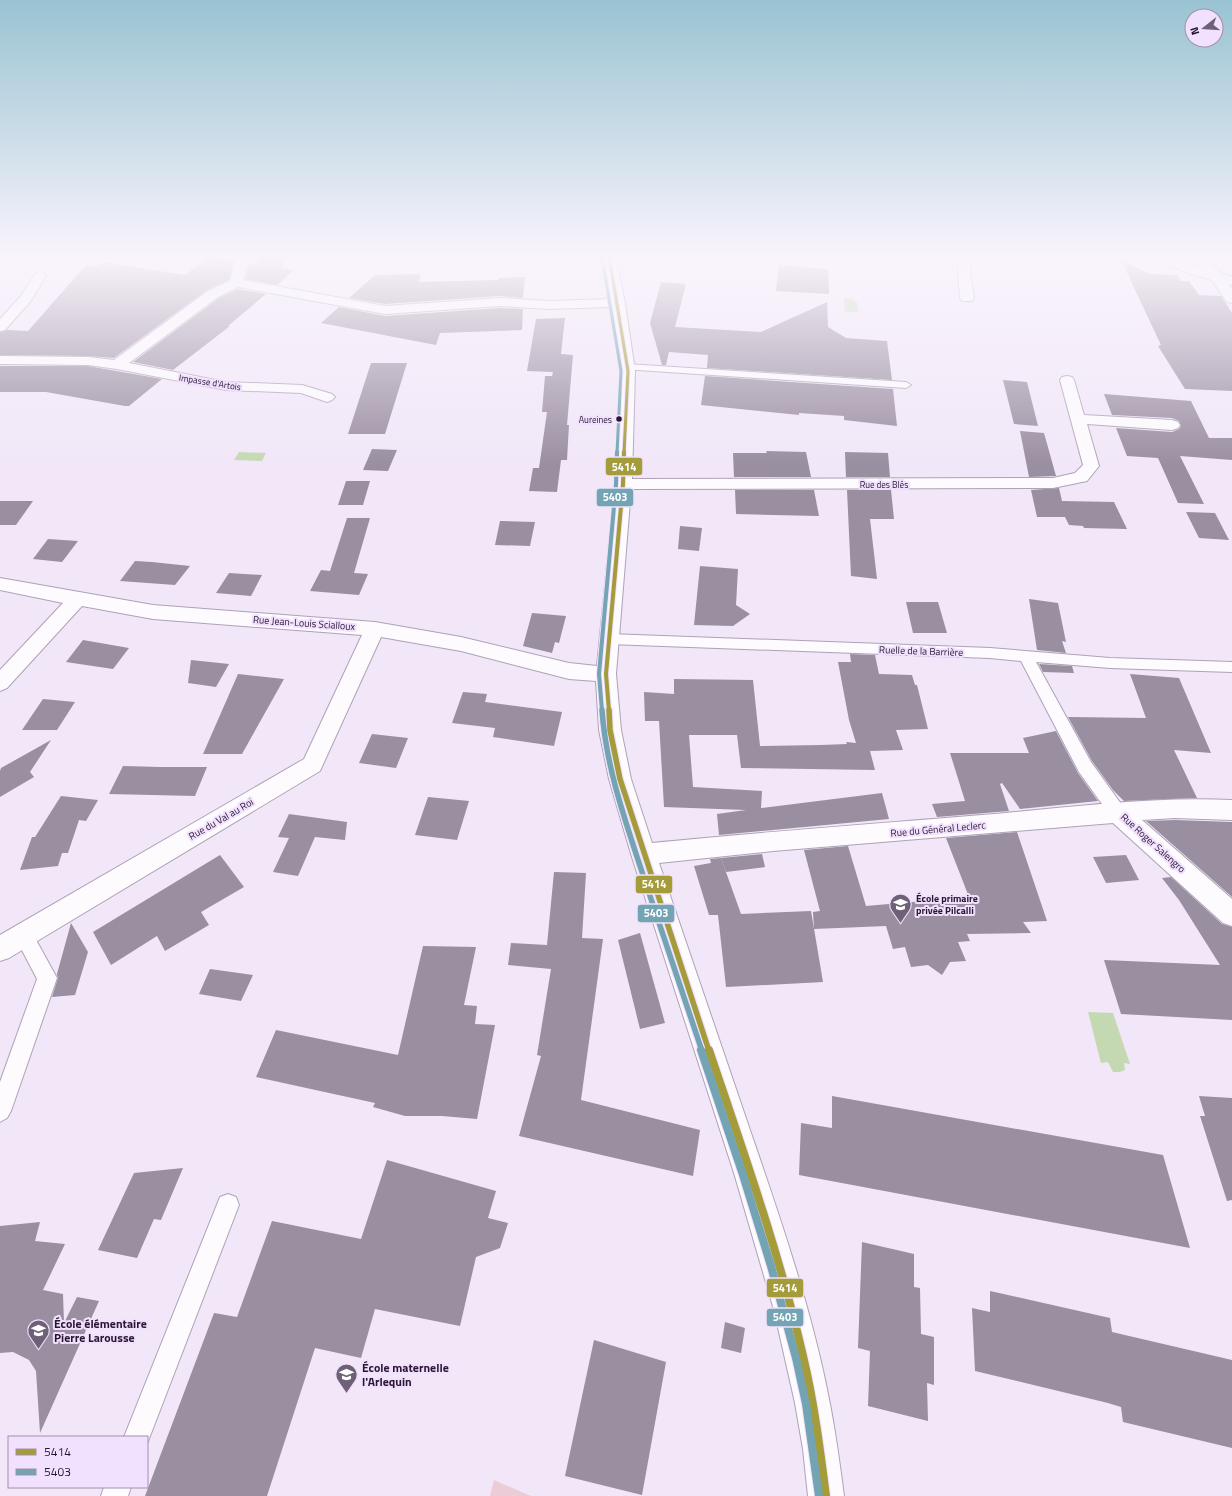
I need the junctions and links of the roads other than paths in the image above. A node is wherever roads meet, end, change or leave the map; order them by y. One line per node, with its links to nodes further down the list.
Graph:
1 (170, 326): 4 (street)
2 (622, 326): 5 (street)
3 (0, 360): 4 (street, Impasse d'Artois)
4 (117, 365): 8 (street, Impasse d'Artois)
5 (628, 367): 7 (lane); 11 (street)
6 (1067, 380): 9 (street, Rue des Blés)
7 (906, 386)
8 (327, 397)
9 (1077, 419): 10 (street); 11 (street, Rue des Blés)
10 (1172, 425)
11 (623, 484): 15 (street)
12 (0, 584): 13 (street, Rue Jean-Louis Scialloux)
13 (78, 599): 14 (street, Rue Jean-Louis Scialloux); 19 (street)
14 (375, 628): 18 (street, Rue Jean-Louis Scialloux); 24 (street, Rue du Val au Roi)
15 (609, 639): 16 (lane, Ruelle de la Barrière); 18 (street)
16 (1026, 657): 17 (lane, Ruelle de la Barrière); 21 (lane, Rue Roger Salengro)
17 (1232, 667)
18 (606, 674): 22 (street)
19 (0, 683)
20 (1232, 810): 21 (street, Rue du Général Leclerc)
21 (1118, 813): 22 (street, Rue du Général Leclerc); 23 (street, Rue Roger Salengro)
22 (643, 854): 29 (street)
23 (1232, 915)
24 (23, 935): 25 (street, Rue du Val au Roi); 26 (lane)
25 (0, 949)
26 (0, 1111)
27 (228, 1205): 28 (lane)
28 (137, 1436)
29 (826, 1496)

